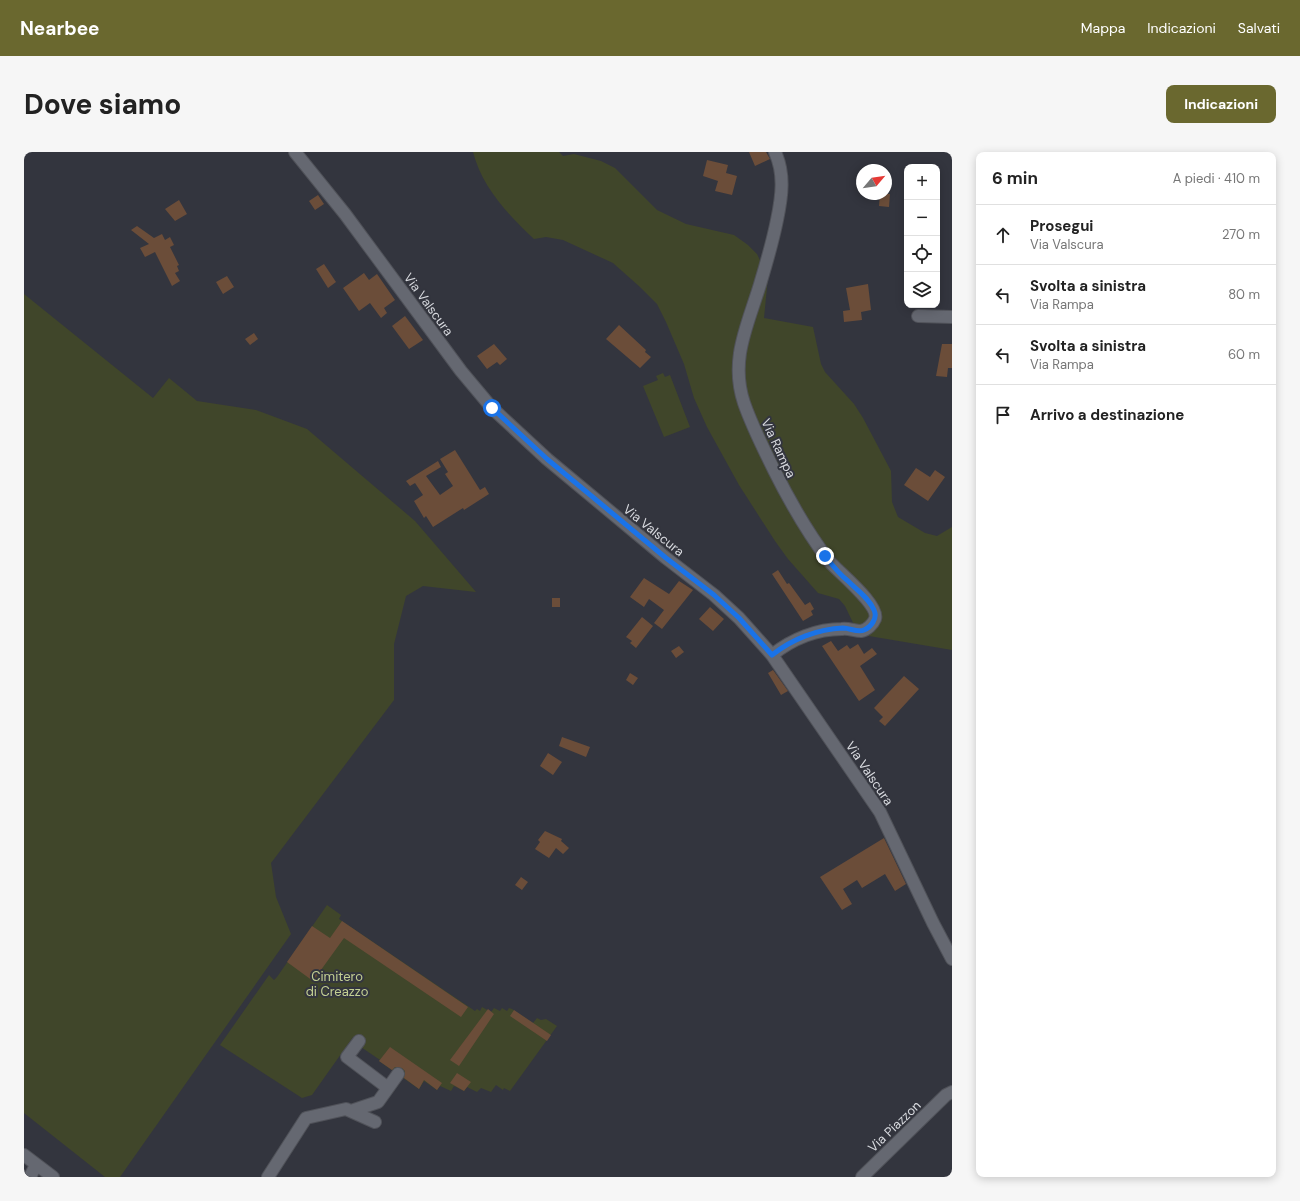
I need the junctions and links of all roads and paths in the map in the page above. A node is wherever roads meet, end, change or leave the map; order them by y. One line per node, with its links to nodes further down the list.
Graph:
1 (295, 152): 5 (street, Via Valscura)
2 (775, 152): 5 (street, Via Rampa)
3 (918, 316): 4 (street)
4 (952, 317)
5 (772, 655): 6 (street, Via Valscura)
6 (952, 959)
7 (359, 1041): 10 (street)
8 (398, 1074): 10 (street)
9 (952, 1084): 11 (street, Via Piazzon)
10 (388, 1088): 12 (street)
11 (949, 1094): 19 (street, Via Piazzon)
12 (351, 1111): 13 (street); 18 (street)
13 (376, 1122)
14 (24, 1155): 15 (street)
15 (36, 1165): 16 (street); 17 (street)
16 (30, 1177)
17 (53, 1177)
18 (268, 1177)
19 (862, 1177)

